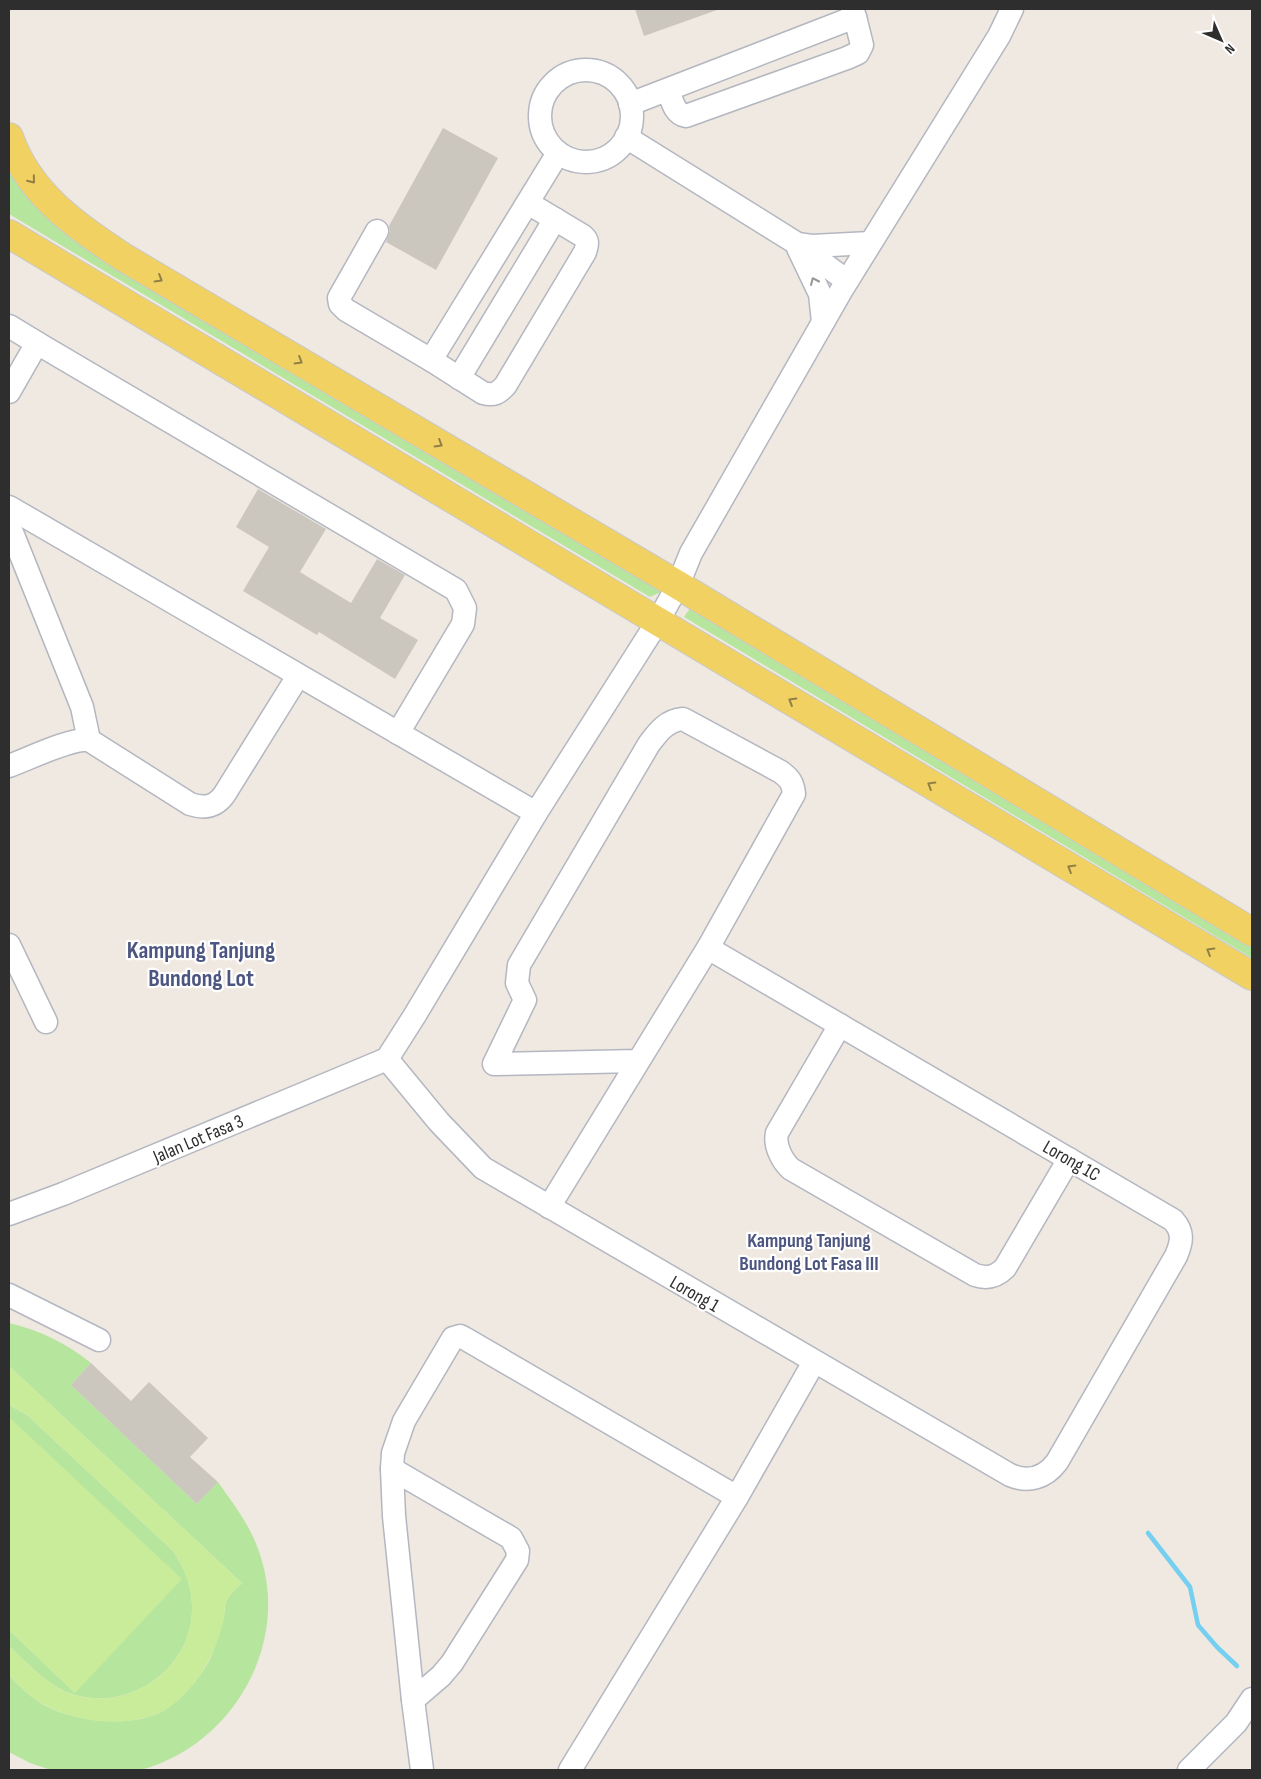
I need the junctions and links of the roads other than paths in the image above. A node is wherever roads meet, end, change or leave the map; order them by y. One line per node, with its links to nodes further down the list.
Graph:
1 (1012, 9): 12 (street)
2 (853, 13): 3 (street); 3 (street)
3 (668, 90): 4 (street)
4 (630, 104): 6 (street); 7 (street)
5 (9, 137): 23 (main road, one-way to 23)
6 (626, 137): 7 (street); 13 (street)
7 (558, 153): 8 (street)
8 (528, 203): 9 (street); 18 (street)
9 (555, 220): 19 (street); 19 (street)
10 (377, 231): 18 (street)
11 (9, 234): 24 (main road)
12 (870, 243): 13 (street); 14 (street)
13 (796, 244): 14 (street); 15 (street, one-way to 13)
14 (847, 281): 15 (street)
15 (823, 322): 23 (street)
16 (9, 326): 17 (street)
17 (37, 343): 20 (street); 26 (street)
18 (431, 360): 19 (street)
19 (459, 378)
20 (9, 392)
21 (9, 507): 25 (street)
22 (9, 526): 27 (street)
23 (678, 585): 24 (street); 30 (main road)
24 (658, 621): 29 (street); 33 (main road, one-way to 24)
25 (298, 676): 26 (street); 27 (street)
26 (398, 733): 29 (street)
27 (89, 740): 28 (street)
28 (9, 766)
29 (536, 813): 36 (street)
30 (1252, 932)
31 (9, 945): 34 (street)
32 (708, 948): 35 (street, Lorong 1C); 37 (street); 37 (street)
33 (1252, 976)
34 (46, 1022)
35 (840, 1025): 38 (street, Lorong 1C); 38 (street)
36 (387, 1059): 39 (street, Lorong 1); 40 (street, Jalan Lot Fasa 3)
37 (638, 1061): 39 (street)
38 (1069, 1159): 45 (street, Lorong 1C)
39 (549, 1207): 43 (street, Lorong 1)
40 (9, 1214)
41 (9, 1295): 42 (street)
42 (99, 1340)
43 (814, 1362): 45 (street, Lorong 1); 46 (street)
44 (392, 1469): 46 (street); 48 (street); 48 (street)
45 (1038, 1478)
46 (737, 1497): 50 (street)
47 (1252, 1699): 51 (street)
48 (413, 1700): 49 (street)
49 (422, 1770)
50 (570, 1770)
51 (1189, 1770)

